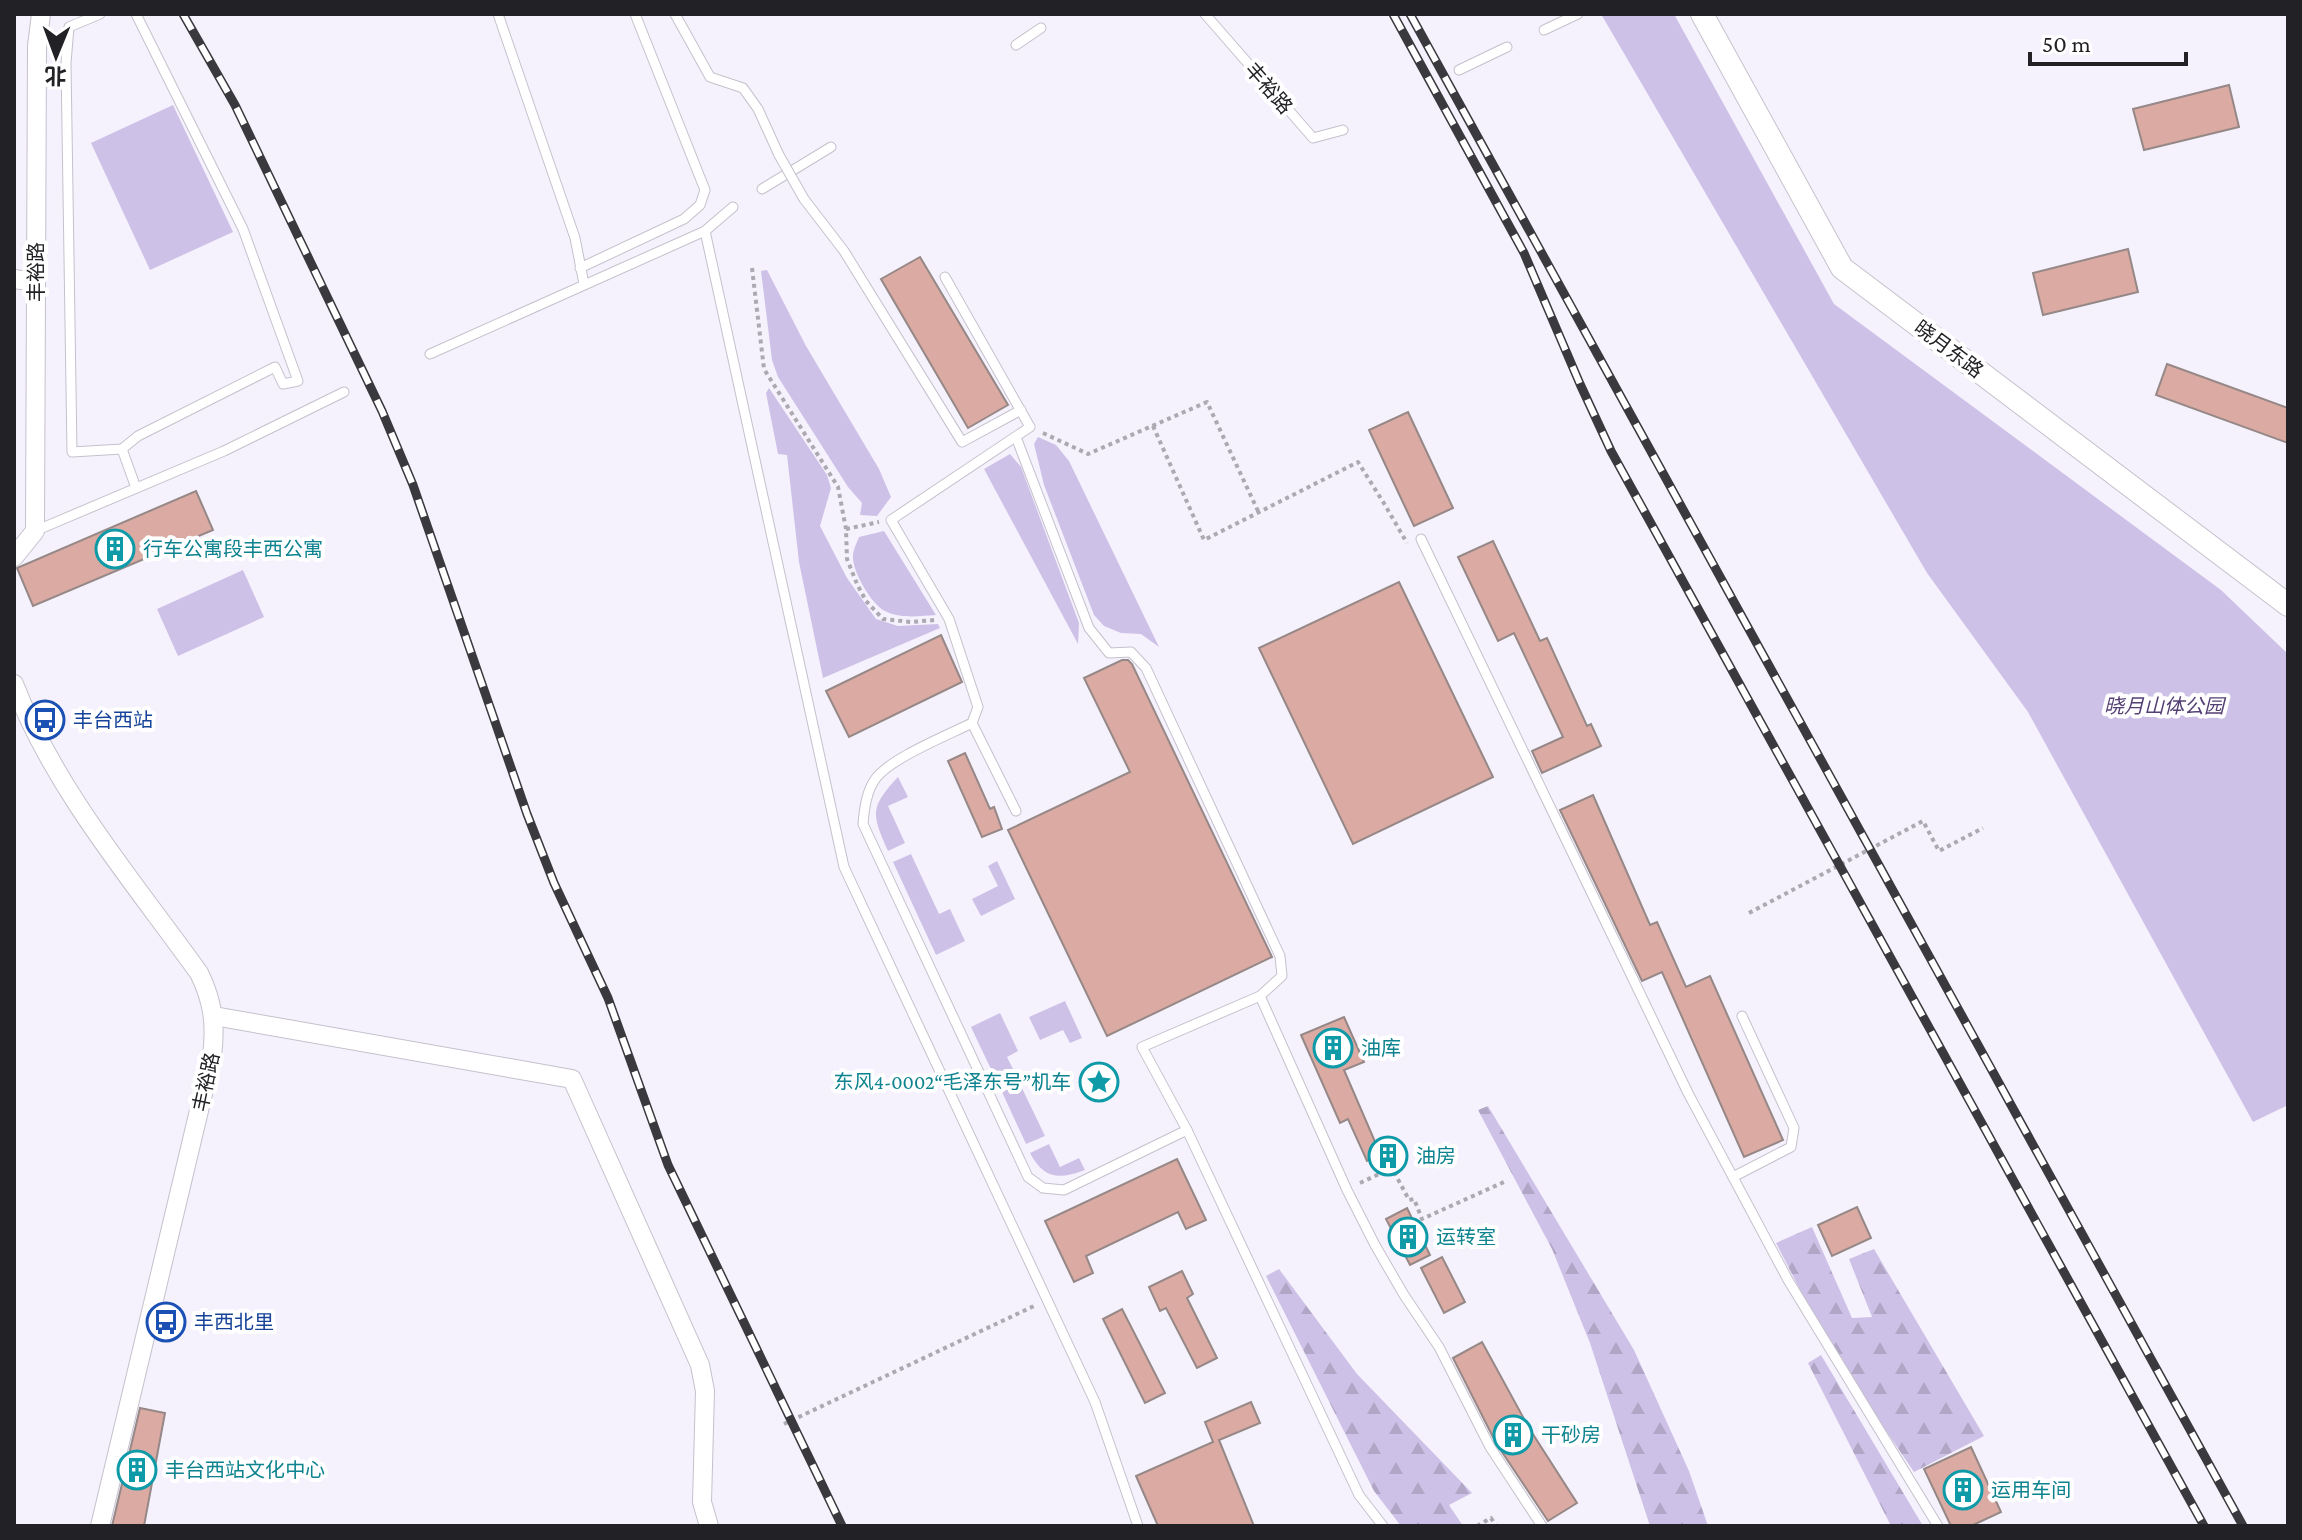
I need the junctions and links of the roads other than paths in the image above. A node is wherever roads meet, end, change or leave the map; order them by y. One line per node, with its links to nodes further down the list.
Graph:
1 (41, 14): 23 (street, 丰裕路)
2 (100, 14): 29 (lane)
3 (136, 14): 29 (lane)
4 (498, 14): 20 (lane)
5 (635, 14): 20 (lane)
6 (675, 14): 27 (lane, bridge)
7 (1205, 14): 15 (lane, 丰裕路)
8 (1578, 14): 11 (lane)
9 (1702, 14): 34 (street, 晓月东路)
10 (1041, 28): 12 (lane)
11 (1544, 30)
12 (1016, 45)
13 (1507, 47): 14 (lane)
14 (1459, 70)
15 (1343, 130)
16 (831, 147): 17 (lane)
17 (762, 189)
18 (733, 207): 19 (lane)
19 (705, 231): 24 (lane); 45 (lane)
20 (580, 268): 24 (lane)
21 (945, 277): 27 (lane)
22 (14, 279): 23 (street)
23 (36, 282): 31 (street, 丰裕路)
24 (584, 284): 25 (lane)
25 (430, 354)
26 (344, 392): 30 (lane)
27 (1021, 410): 28 (lane)
28 (1016, 437): 36 (lane); 38 (lane)
29 (122, 449): 30 (lane)
30 (136, 488): 31 (lane)
31 (35, 531): 33 (street)
32 (1421, 539): 42 (lane)
33 (14, 557)
34 (2288, 605)
35 (14, 684): 39 (street, 丰裕路)
36 (972, 723): 37 (lane); 41 (lane)
37 (1016, 811)
38 (1260, 996): 41 (lane); 47 (lane)
39 (214, 1016): 43 (street, 丰裕路); 44 (street)
40 (1742, 1016): 42 (lane)
41 (1187, 1130): 46 (lane)
42 (1733, 1177): 48 (lane)
43 (100, 1526)
44 (709, 1526)
45 (1138, 1526)
46 (1383, 1526)
47 (1542, 1526)
48 (1938, 1526)

